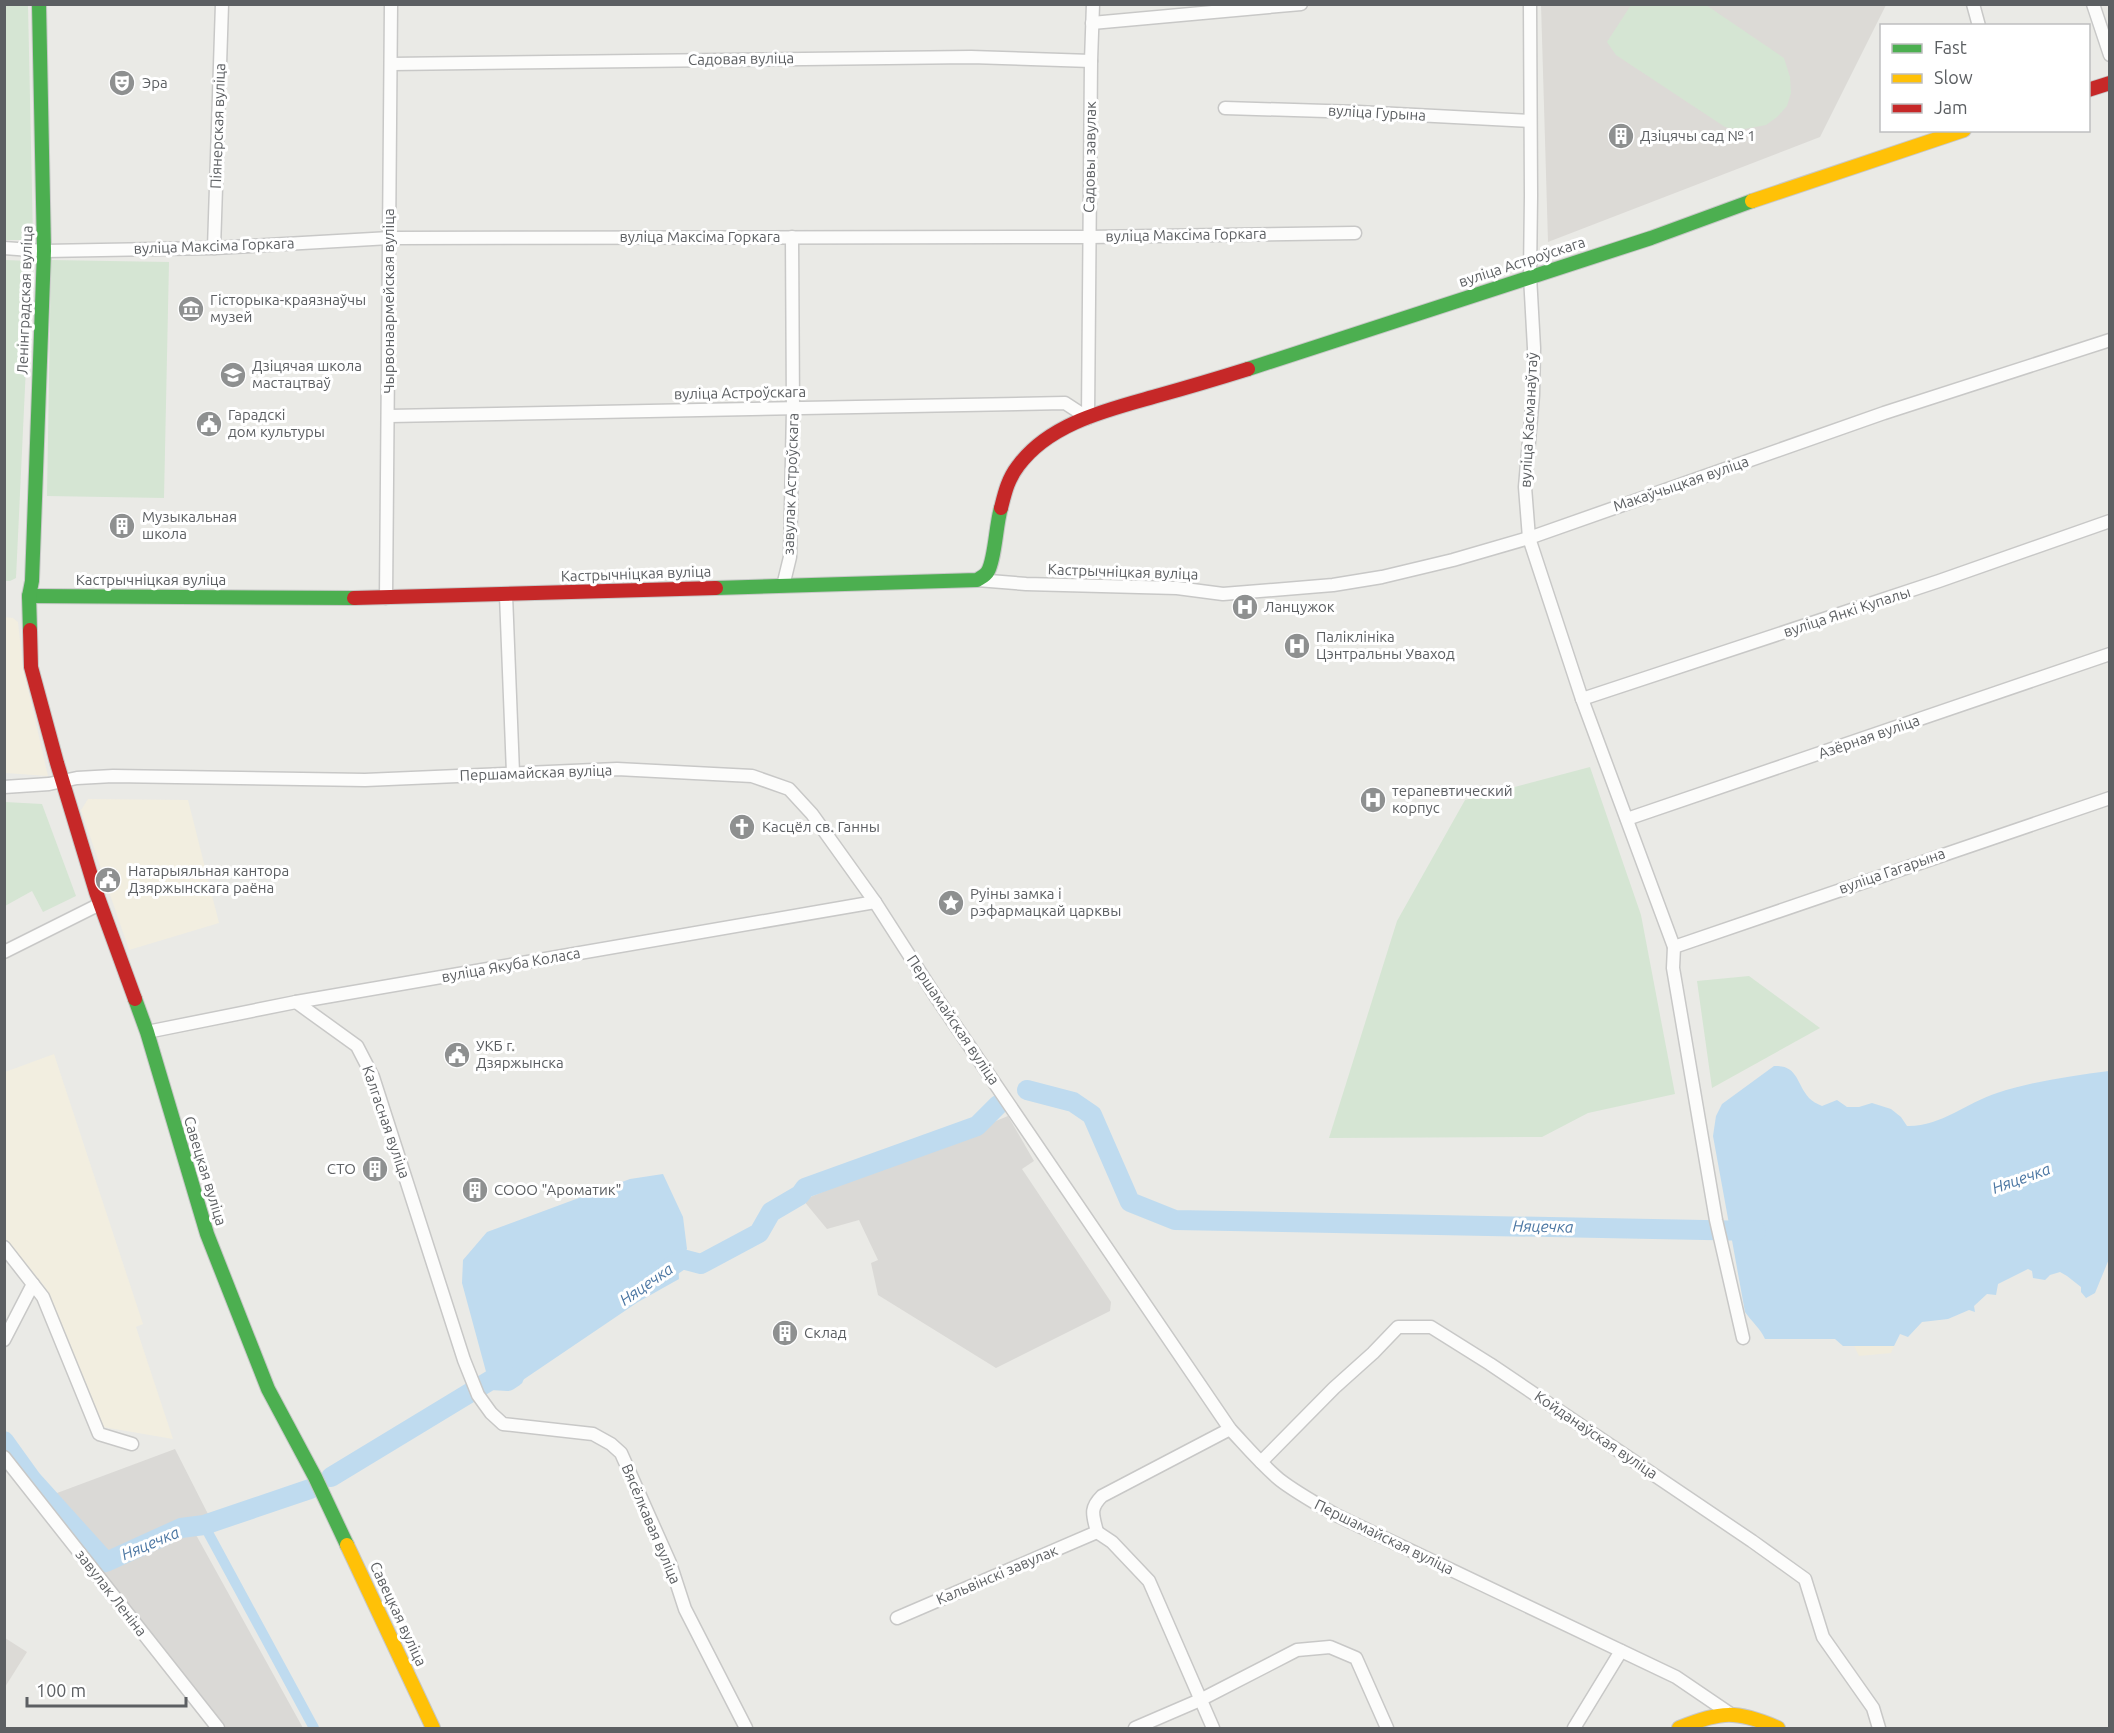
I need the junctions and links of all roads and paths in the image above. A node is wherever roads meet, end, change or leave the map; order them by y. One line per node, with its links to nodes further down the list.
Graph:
1 (39, 4): 25 (street, Ленінградская вуліца)
2 (222, 4): 24 (street, Піянерская вуліца)
3 (392, 4): 13 (street, Чырвонаармейская вуліца)
4 (1093, 4): 9 (street, Садовы завулак)
5 (1301, 4): 9 (street)
6 (1530, 4): 17 (street, вуліца Касманаўтаў)
7 (1973, 4): 10 (street)
8 (2093, 4): 11 (street)
9 (1092, 23): 12 (street, Садовы завулак)
10 (1978, 24)
11 (2109, 55)
12 (1091, 61): 13 (street, Садовая вуліца); 21 (street, Садовы завулак)
13 (391, 64): 22 (street, Чырвонаармейская вуліца)
14 (2109, 82): 15 (street)
15 (2090, 89)
16 (1225, 108): 17 (street, вуліца Гурына)
17 (1530, 121): 26 (street, вуліца Касманаўтаў)
18 (1958, 132): 26 (street, вуліца Астроўскага)
19 (1355, 233): 21 (street, вуліца Максіма Горкага)
20 (792, 237): 21 (street, вуліца Максіма Горкага); 22 (street, вуліца Максіма Горкага); 28 (street, завулак Астроўскага)
21 (1089, 237): 30 (street, Садовы завулак)
22 (390, 238): 24 (street, вуліца Максіма Горкага); 29 (street, Чырвонаармейская вуліца)
23 (4, 248): 25 (street, вуліца Максіма Горкага)
24 (214, 248): 25 (street, вуліца Максіма Горкага)
25 (44, 250): 37 (street, Ленінградская вуліца)
26 (1530, 276): 30 (street, вуліца Астроўскага); 32 (street, вуліца Касманаўтаў)
27 (2109, 340): 32 (street, Макаўчыцкая вуліца)
28 (793, 409): 29 (street, вуліца Астроўскага); 30 (street, вуліца Астроўскага); 34 (street, завулак Астроўскага)
29 (388, 416): 38 (street, Чырвонаармейская вуліца)
30 (1088, 418): 33 (street, вуліца Астроўскага)
31 (2109, 521): 40 (street, вуліца Янкі Купалы)
32 (1529, 538): 35 (street, Макаўчыцкая вуліца); 40 (street, вуліца Касманаўтаў)
33 (977, 580): 34 (street, Кастрычніцкая вуліца); 35 (street, Кастрычніцкая вуліца)
34 (783, 586): 36 (street, Кастрычніцкая вуліца)
35 (1244, 594)
36 (506, 595): 38 (street, Кастрычніцкая вуліца); 41 (street)
37 (29, 596): 38 (street, Кастрычніцкая вуліца); 42 (street, Савецкая вуліца)
38 (386, 598)
39 (2109, 654): 45 (street, Азёрная вуліца)
40 (1582, 699): 45 (street, вуліца Касманаўтаў)
41 (513, 774): 42 (street, Першамайская вуліца); 46 (street, Першамайская вуліца)
42 (63, 781): 43 (street, Першамайская вуліца); 47 (street, Савецкая вуліца)
43 (4, 787)
44 (2109, 798): 48 (street, вуліца Гагарына)
45 (1627, 819): 48 (street, вуліца Касманаўтаў)
46 (875, 902): 50 (street, вуліца Якуба Коласа); 57 (street, Першамайская вуліца)
47 (100, 904): 49 (street); 51 (street, Савецкая вуліца)
48 (1674, 947): 55 (street, вуліца Касманаўтаў)
49 (4, 952)
50 (296, 1002): 51 (street, вуліца Якуба Коласа); 52 (street, Калгасная вуліца)
51 (147, 1032): 67 (street, Савецкая вуліца)
52 (425, 1237): 68 (street, Вясёлкавая вуліца)
53 (4, 1247): 54 (street)
54 (33, 1284): 56 (street); 58 (street)
55 (1743, 1338)
56 (4, 1340)
57 (1230, 1429): 60 (street, Першамайская вуліца); 61 (street)
58 (132, 1444)
59 (4, 1456): 66 (street, завулак Леніна)
60 (1261, 1462): 63 (street, Першамайская вуліца); 75 (street, Койданаўская вуліца)
61 (1097, 1532): 62 (street, Кальвінскі завулак); 64 (street)
62 (897, 1618)
63 (1621, 1651): 65 (street, Першамайская вуліца); 72 (street)
64 (1200, 1700): 69 (street); 70 (street); 71 (street)
65 (1730, 1713): 73 (street); 74 (street)
66 (218, 1728)
67 (433, 1728)
68 (746, 1728)
69 (1135, 1728)
70 (1213, 1728)
71 (1387, 1728)
72 (1574, 1728)
73 (1679, 1728)
74 (1778, 1728)
75 (1879, 1728)

